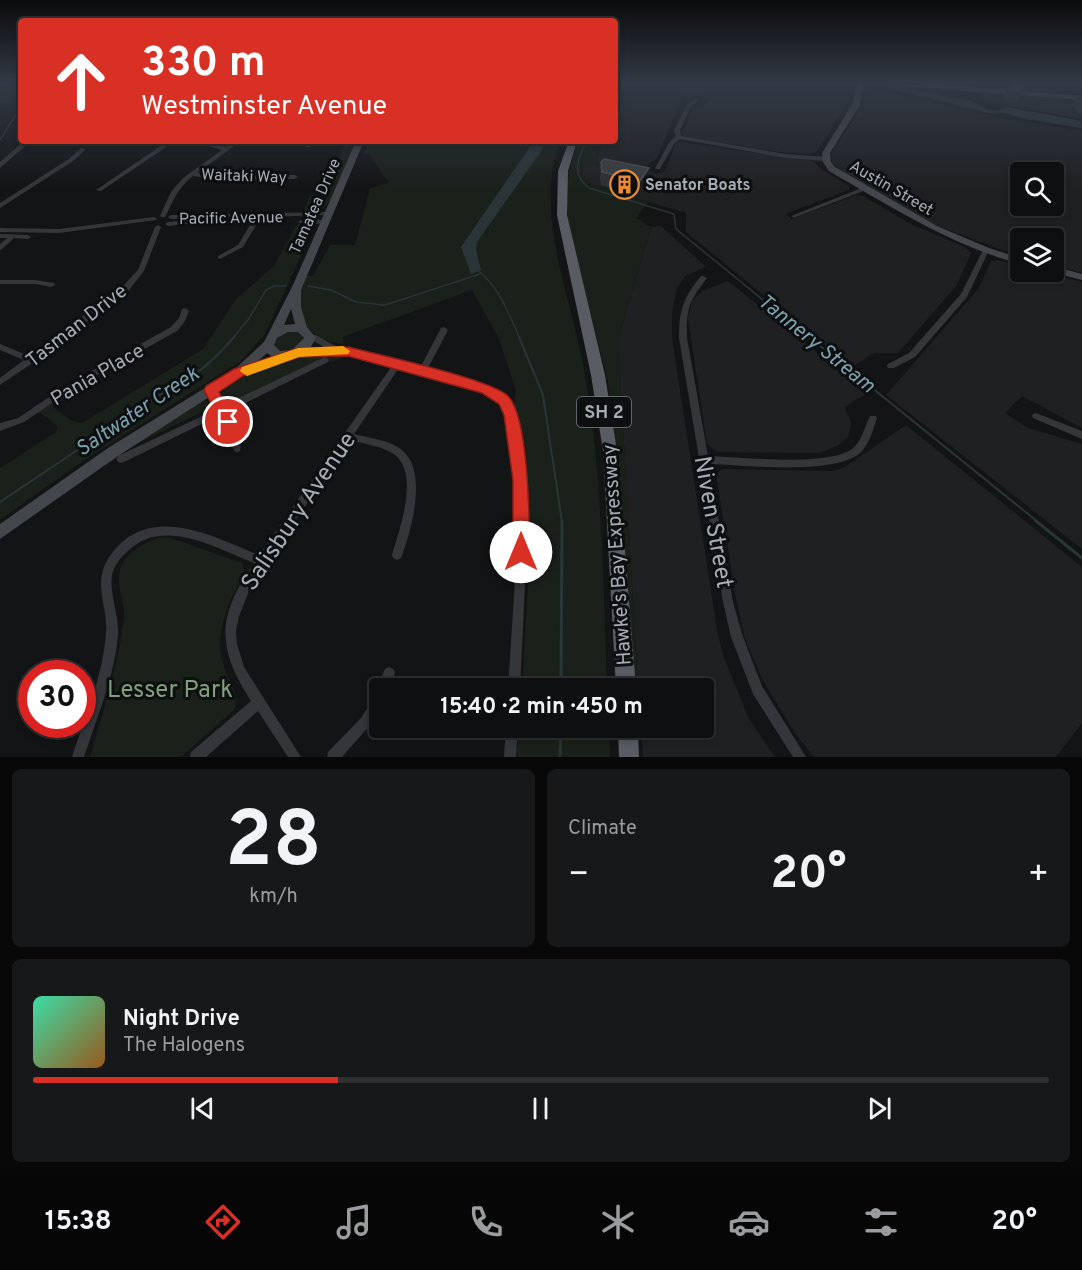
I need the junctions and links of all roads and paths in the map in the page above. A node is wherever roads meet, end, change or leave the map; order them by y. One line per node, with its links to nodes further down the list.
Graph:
1 (683, 118): 3 (street)
2 (847, 118): 14 (main road, Austin Street)
3 (679, 137): 14 (street); 17 (street)
4 (18, 143): 15 (street)
5 (25, 144): 16 (street)
6 (168, 144): 21 (street)
7 (205, 144): 13 (street)
8 (234, 144): 13 (street)
9 (359, 144): 25 (main road, Tamatea Drive)
10 (567, 144): 74 (highway, Hawke's Bay Expressway / SH 2)
11 (572, 144): 75 (highway, Hawke's Bay Expressway / SH 2)
12 (83, 149): 22 (street)
13 (226, 149): 18 (street)
14 (826, 159): 20 (main road, Austin Street)
15 (0, 160)
16 (0, 166)
17 (658, 168)
18 (192, 174): 19 (street, Waitaki Way); 23 (street)
19 (296, 177)
20 (864, 189): 24 (street); 34 (main road, Austin Street)
21 (99, 190)
22 (0, 206)
23 (163, 216): 27 (street); 28 (street)
24 (794, 216)
25 (327, 218): 26 (street, Pacific Avenue); 42 (main road, Tamatea Drive)
26 (258, 219): 27 (street, Pacific Avenue); 35 (street)
27 (169, 221): 28 (street)
28 (154, 224): 30 (street, Pacific Avenue); 32 (street, Pacific Avenue); 51 (street, Tasman Drive)
29 (0, 230): 30 (street, Pacific Avenue)
30 (18, 232): 32 (street)
31 (0, 236): 32 (street, Pacific Avenue)
32 (11, 237): 33 (street)
33 (0, 248)
34 (986, 250): 36 (main road, Austin Street); 54 (street)
35 (220, 257)
36 (1010, 258)
37 (1064, 272): 38 (main road)
38 (1082, 277)
39 (703, 278): 67 (street, Niven Street)
40 (0, 282): 41 (street)
41 (51, 285)
42 (298, 285): 45 (main road, Tamatea Drive); 46 (main road, Tamatea Drive)
43 (185, 311): 62 (street, Pania Place)
44 (444, 330): 55 (street)
45 (306, 332): 46 (main road); 48 (street); 49 (main road)
46 (270, 340): 50 (main road); 56 (main road)
47 (0, 347): 51 (street)
48 (338, 350): 49 (street); 53 (street)
49 (298, 353): 50 (main road)
50 (283, 356): 56 (main road)
51 (31, 360): 57 (street, Tasman Drive)
52 (325, 360): 59 (street)
53 (397, 365): 55 (street); 64 (street, Salisbury Avenue)
54 (891, 366)
55 (422, 371): 73 (street)
56 (238, 373): 58 (main road)
57 (0, 382)
58 (211, 390): 59 (street); 68 (main road)
59 (222, 410): 65 (street); 66 (street)
60 (1036, 416): 63 (street)
61 (873, 418): 67 (street)
62 (0, 427)
63 (1082, 435)
64 (348, 436): 69 (street); 70 (street, Salisbury Avenue)
65 (237, 448)
66 (121, 459)
67 (703, 460): 88 (street, Niven Street)
68 (0, 532)
69 (397, 555)
70 (261, 561): 76 (street, Salisbury Avenue); 81 (street)
71 (389, 674): 72 (street)
72 (387, 678)
73 (515, 678)
74 (617, 678)
75 (625, 678)
76 (259, 702): 82 (street); 83 (street, Salisbury Avenue)
77 (369, 716): 84 (street)
78 (511, 738): 85 (street)
79 (620, 738): 86 (highway)
80 (628, 738): 87 (highway)
81 (78, 757)
82 (196, 757)
83 (296, 757)
84 (333, 757)
85 (510, 757)
86 (621, 757)
87 (629, 757)
88 (800, 757)

